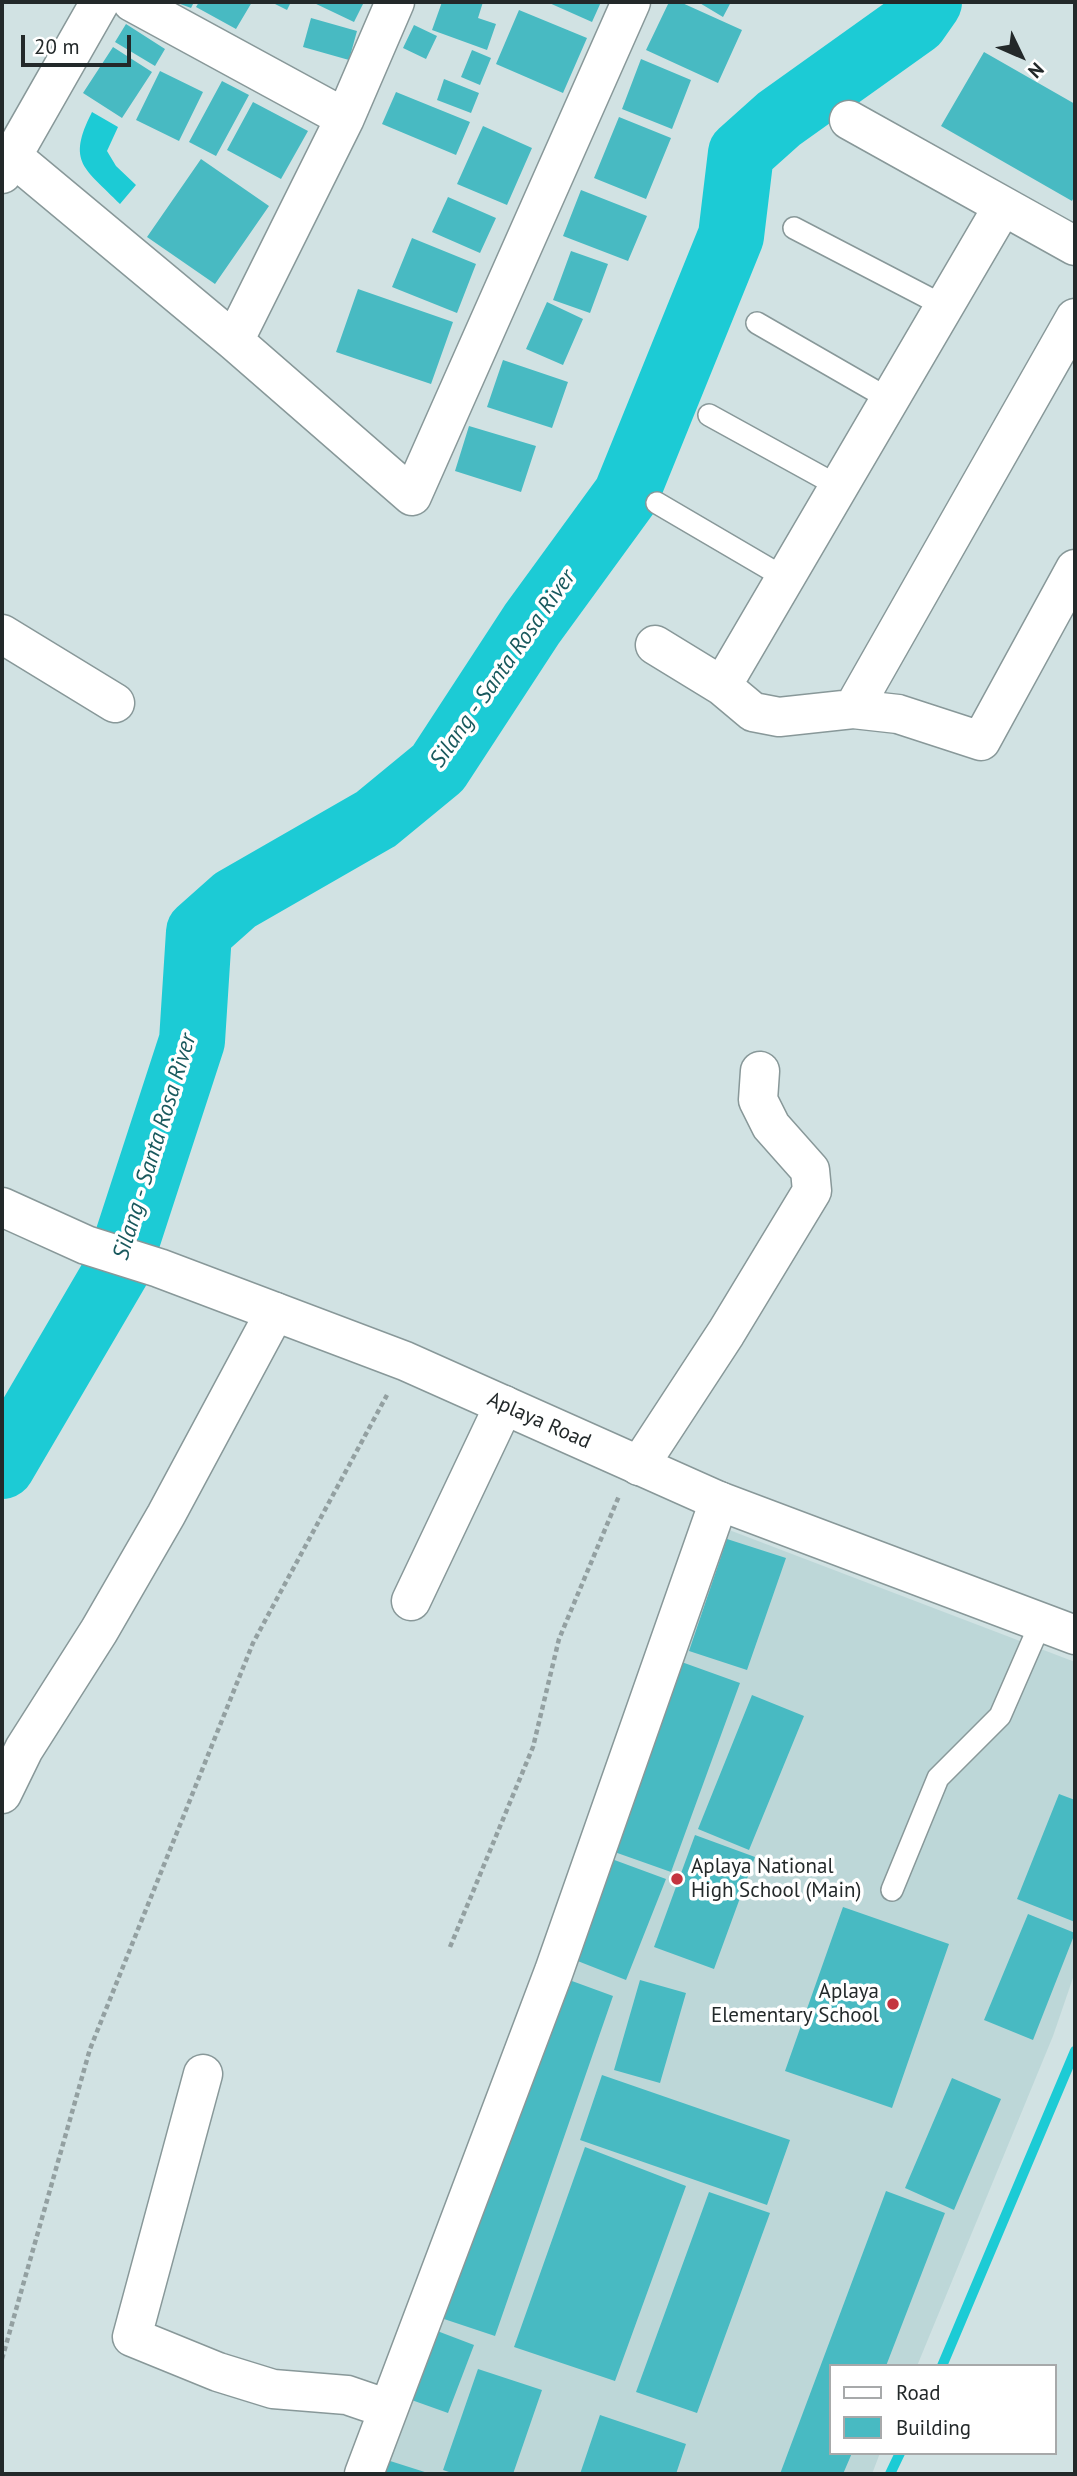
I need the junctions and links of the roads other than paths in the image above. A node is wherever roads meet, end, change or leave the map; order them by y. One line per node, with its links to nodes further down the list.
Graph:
1 (100, 2): 7 (street)
2 (132, 2): 5 (street)
3 (395, 2): 5 (street)
4 (631, 2): 14 (street)
5 (345, 118): 14 (street)
6 (849, 120): 8 (street)
7 (7, 165): 14 (street)
8 (1003, 206): 10 (street); 11 (street)
9 (794, 228): 11 (lane)
10 (1075, 246)
11 (944, 306): 15 (street)
12 (1075, 318): 25 (street)
13 (757, 323): 15 (lane)
14 (234, 341)
15 (889, 399): 17 (street)
16 (709, 415): 17 (lane)
17 (838, 486): 20 (street)
18 (657, 503): 20 (lane)
19 (1075, 569): 25 (street)
20 (785, 578): 23 (street)
21 (2, 634): 24 (street)
22 (655, 645): 23 (street)
23 (722, 686): 25 (street)
24 (115, 703)
25 (853, 709)
26 (760, 1072): 30 (street)
27 (2, 1208): 28 (street, Aplaya Road)
28 (275, 1312): 29 (street, Aplaya Road); 34 (street)
29 (504, 1405): 30 (street, Aplaya Road); 32 (street)
30 (639, 1466): 31 (street, Aplaya Road)
31 (719, 1501): 33 (street, Aplaya Road); 37 (street)
32 (411, 1601)
33 (1058, 1628): 35 (lane)
34 (2, 1794)
35 (892, 1890)
36 (203, 2074): 37 (street)
37 (388, 2409): 38 (street)
38 (364, 2474)

